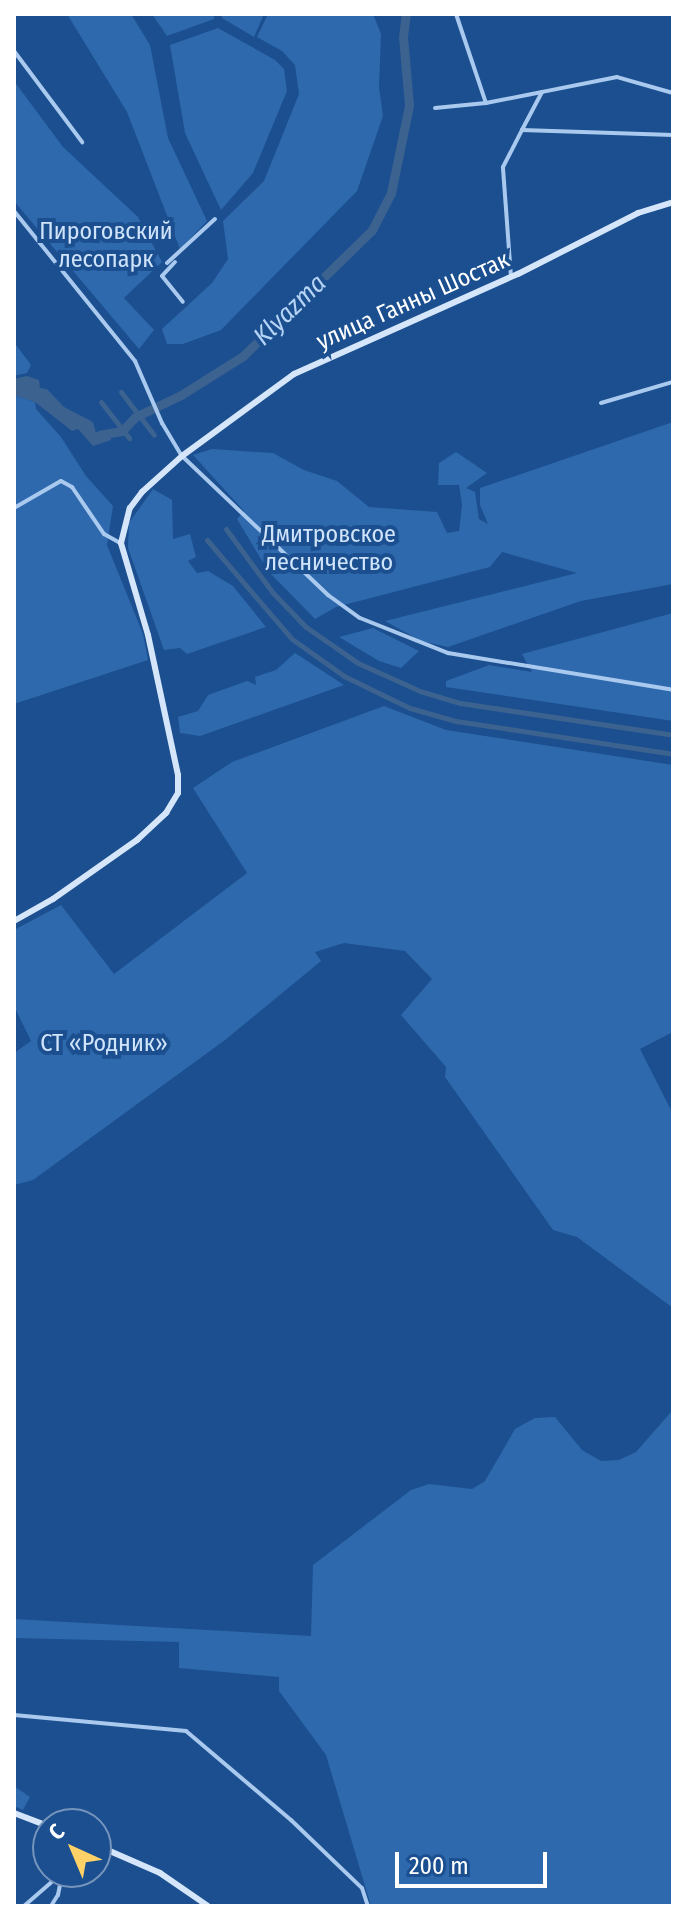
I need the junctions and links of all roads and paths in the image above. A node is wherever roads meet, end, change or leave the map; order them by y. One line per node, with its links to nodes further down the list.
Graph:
1 (456, 14): 5 (street)
2 (14, 51): 9 (street)
3 (542, 92): 4 (street); 5 (street); 7 (street)
4 (673, 93)
5 (486, 103): 6 (street)
6 (435, 108)
7 (522, 130): 8 (street); 15 (street)
8 (673, 135)
9 (82, 142)
10 (673, 202): 15 (main road, улица Ганны Шостак)
11 (14, 211): 19 (street)
12 (215, 219): 14 (street)
13 (175, 262): 16 (street)
14 (167, 263)
15 (511, 277): 19 (main road, улица Ганны Шостак)
16 (183, 302)
17 (673, 382): 18 (street)
18 (601, 403)
19 (182, 456): 21 (main road, улица Ганны Шостак); 22 (street)
20 (14, 508): 21 (street)
21 (121, 543): 23 (main road)
22 (673, 690)
23 (14, 921)
24 (14, 1715): 31 (street)
25 (112, 1852): 30 (main road)
26 (44, 1888): 28 (street)
27 (59, 1888): 29 (street)
28 (24, 1906)
29 (51, 1906)
30 (208, 1906)
31 (368, 1906)

